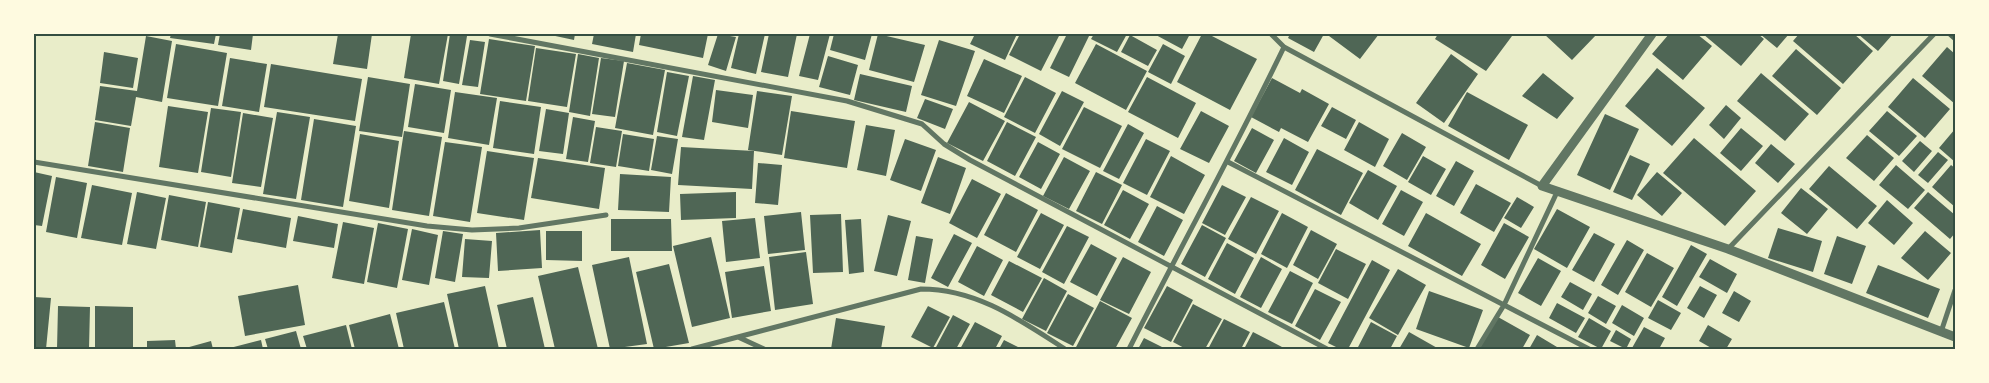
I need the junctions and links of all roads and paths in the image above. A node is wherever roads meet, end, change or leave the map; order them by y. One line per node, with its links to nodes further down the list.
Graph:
1 (490, 34): 12 (street)
2 (1271, 34): 5 (street)
3 (1652, 34): 8 (street)
4 (1934, 34): 11 (street)
5 (1284, 47): 7 (street); 8 (street)
6 (34, 162): 10 (street)
7 (1228, 162): 12 (street); 14 (street)
8 (1542, 186): 9 (street)
9 (1559, 190): 11 (street); 14 (street)
10 (606, 215)
11 (1728, 249): 15 (street)
12 (1171, 266): 21 (street); 22 (street)
13 (1955, 290): 15 (street)
14 (1504, 305): 23 (street); 24 (street)
15 (1941, 333): 17 (street)
16 (737, 337): 18 (street); 19 (street); 20 (street)
17 (1955, 337)
18 (692, 349)
19 (764, 349)
20 (1065, 349)
21 (1129, 349)
22 (1327, 349)
23 (1477, 349)
24 (1589, 349)

